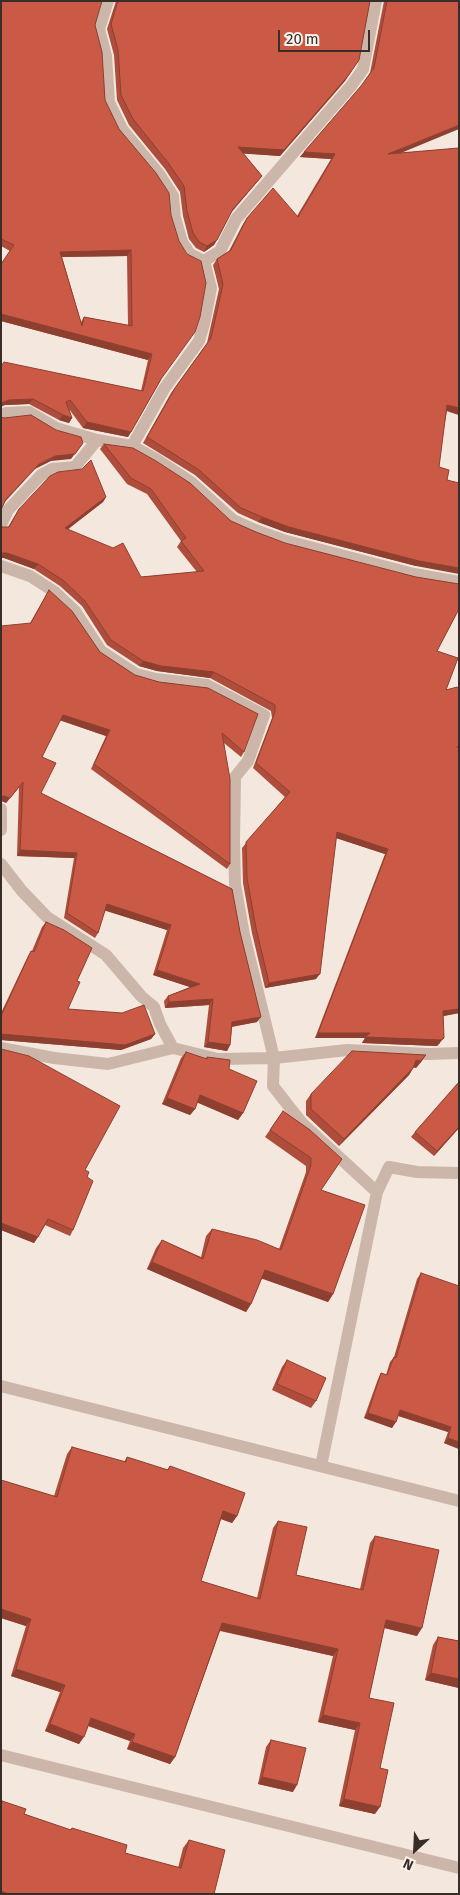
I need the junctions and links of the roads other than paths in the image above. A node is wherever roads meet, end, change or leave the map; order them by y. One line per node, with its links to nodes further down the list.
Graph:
1 (108, 1): 3 (street)
2 (376, 1): 3 (street)
3 (204, 261): 6 (street)
4 (1, 415): 5 (street)
5 (97, 440): 6 (street); 7 (street)
6 (132, 446): 9 (street)
7 (1, 525)
8 (1, 566): 16 (street)
9 (459, 582)
10 (1, 809): 11 (street)
11 (1, 830)
12 (1, 864): 14 (street)
13 (1, 1048): 14 (street)
14 (173, 1048): 16 (street)
15 (459, 1053): 16 (street)
16 (274, 1058): 18 (street)
17 (459, 1173): 18 (street)
18 (377, 1192): 20 (street)
19 (1, 1386): 20 (street)
20 (321, 1466): 21 (street)
21 (459, 1501)
22 (1, 1755): 23 (street)
23 (459, 1868)

